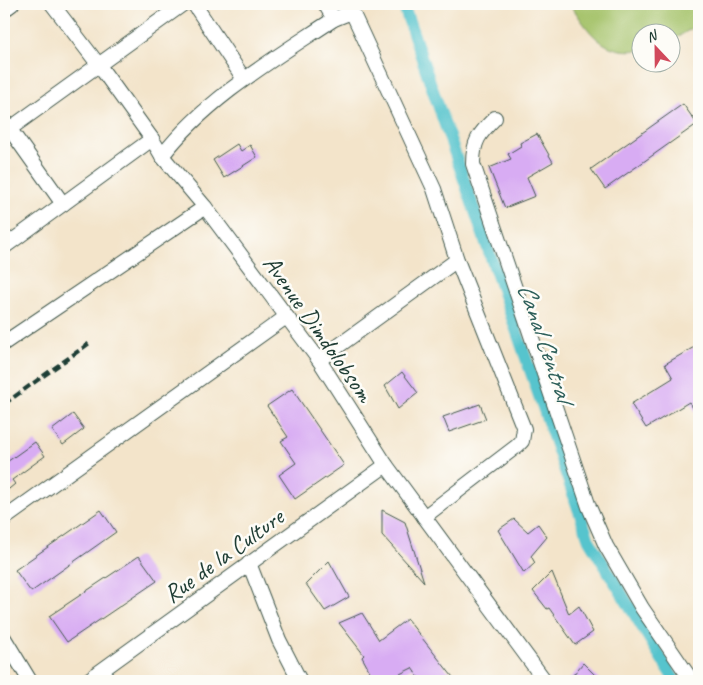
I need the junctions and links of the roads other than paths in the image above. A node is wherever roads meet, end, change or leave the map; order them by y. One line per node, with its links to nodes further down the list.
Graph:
1 (12, 4): 6 (street)
2 (52, 4): 8 (street, Avenue Dimdolobsom)
3 (183, 4): 8 (street)
4 (194, 4): 9 (street)
5 (325, 4): 7 (street)
6 (4, 10)
7 (334, 19): 9 (street); 17 (street)
8 (98, 64): 11 (street); 12 (street, Avenue Dimdolobsom)
9 (244, 78): 13 (street)
10 (496, 118): 30 (street)
11 (6, 128): 14 (street)
12 (152, 139): 13 (street, Avenue Dimdolobsom); 14 (street)
13 (162, 156): 15 (street, Avenue Dimdolobsom)
14 (63, 204): 16 (street)
15 (205, 207): 18 (street, Avenue Dimdolobsom); 19 (street)
16 (4, 247)
17 (457, 260): 20 (street); 22 (street)
18 (286, 317): 20 (street, Avenue Dimdolobsom); 23 (street)
19 (4, 343)
20 (318, 360): 21 (street, Avenue Dimdolobsom)
21 (386, 465): 22 (street, Avenue Dimdolobsom); 24 (street, Rue de la Culture)
22 (424, 517): 29 (street, Avenue Dimdolobsom)
23 (4, 519)
24 (249, 563): 27 (street, Rue de la Culture); 28 (street)
25 (4, 638): 26 (street)
26 (30, 681)
27 (87, 681)
28 (299, 681)
29 (544, 681)
30 (692, 681)

